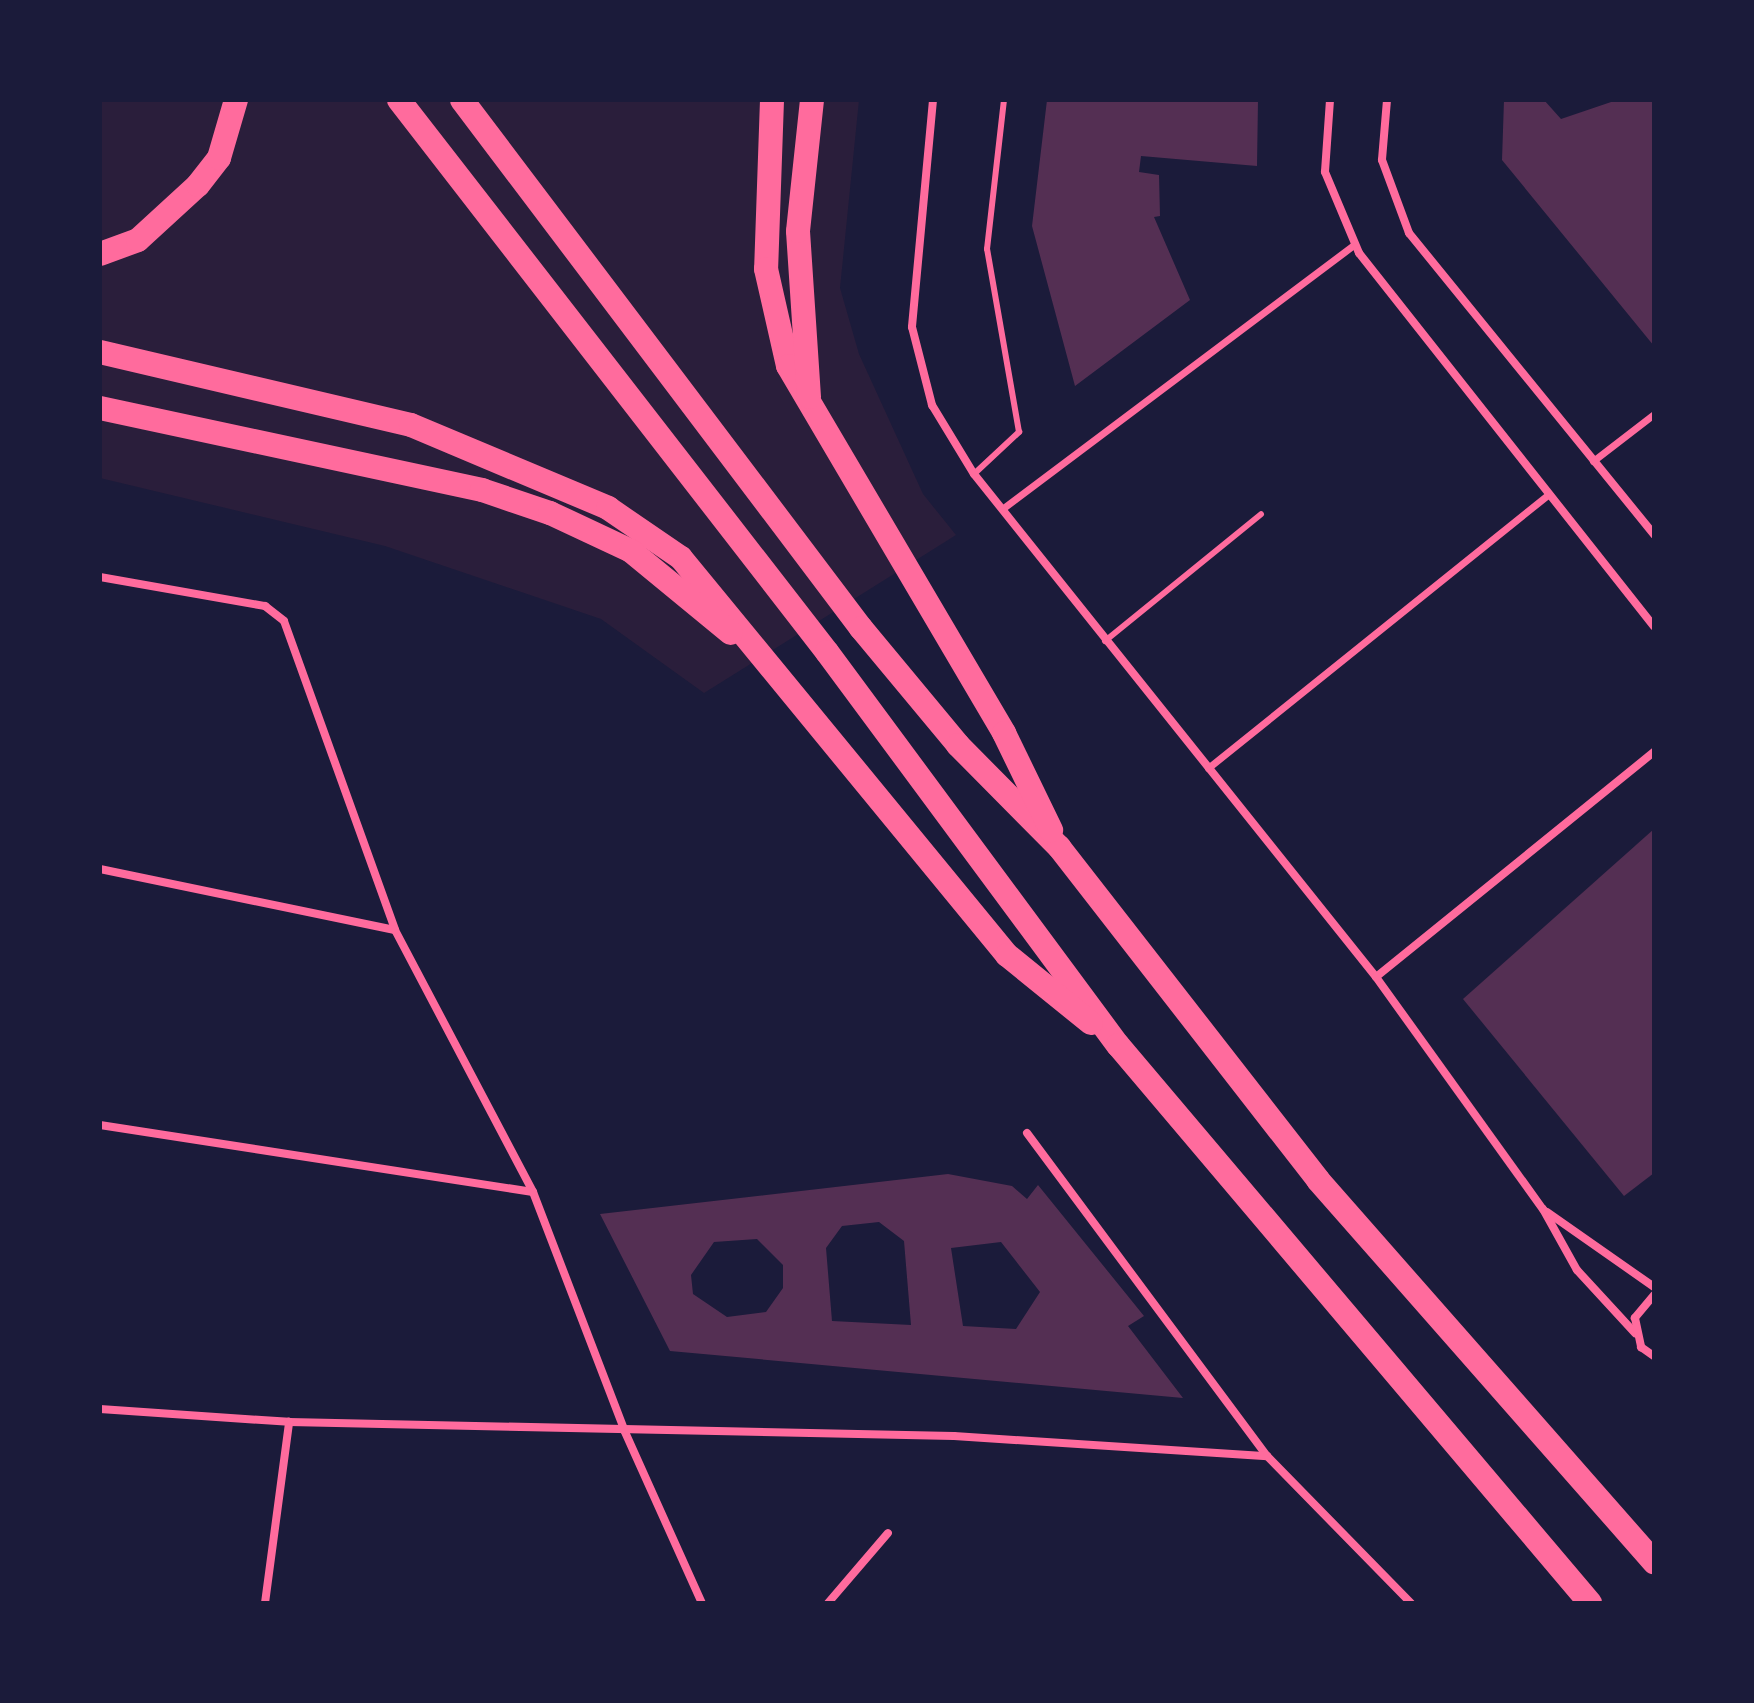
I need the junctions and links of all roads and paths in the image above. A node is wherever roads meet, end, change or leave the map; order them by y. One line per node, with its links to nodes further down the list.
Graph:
1 (236, 100): 11 (highway)
2 (399, 100): 32 (highway)
3 (462, 100): 28 (highway)
4 (772, 100): 13 (highway)
5 (812, 100): 13 (highway)
6 (933, 100): 17 (street)
7 (1004, 100): 17 (lane)
8 (1330, 100): 10 (street)
9 (1387, 100): 16 (street)
10 (1354, 245): 18 (street); 19 (street)
11 (100, 254)
12 (100, 352): 25 (highway)
13 (809, 400): 28 (highway)
14 (100, 408): 25 (highway)
15 (1654, 414): 16 (street)
16 (1593, 461): 21 (street)
17 (974, 474): 19 (street)
18 (1549, 494): 23 (street); 27 (street)
19 (1002, 509): 24 (street)
20 (1261, 514): 24 (lane)
21 (1654, 535)
22 (100, 577): 30 (street)
23 (1654, 627)
24 (1105, 641): 27 (street)
25 (778, 671): 32 (highway)
26 (1654, 752): 31 (street)
27 (1208, 768): 31 (street)
28 (1059, 847): 46 (highway)
29 (100, 869): 30 (street)
30 (395, 930): 35 (street)
31 (1376, 977): 36 (street)
32 (1118, 1045): 51 (highway)
33 (100, 1125): 35 (street)
34 (1027, 1133): 44 (street)
35 (533, 1192): 43 (street)
36 (1543, 1209): 37 (street); 39 (street)
37 (1654, 1287)
38 (1654, 1295): 39 (street)
39 (1635, 1333): 40 (street)
40 (1654, 1357)
41 (100, 1409): 42 (street)
42 (289, 1422): 43 (street); 47 (street)
43 (625, 1432): 44 (street); 48 (street)
44 (1267, 1456): 50 (street)
45 (888, 1533): 49 (street)
46 (1654, 1562)
47 (265, 1603)
48 (702, 1603)
49 (828, 1603)
50 (1411, 1603)
51 (1590, 1603)

